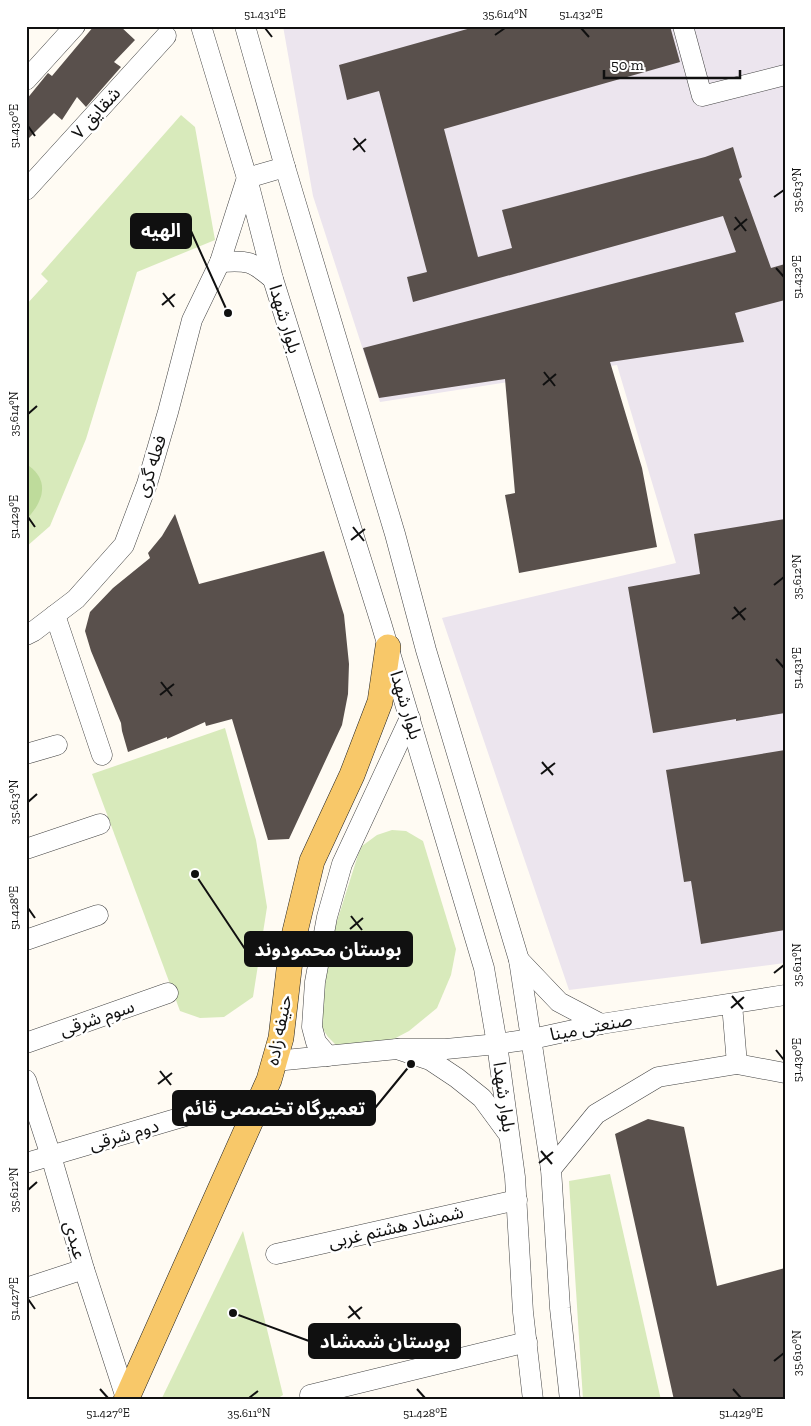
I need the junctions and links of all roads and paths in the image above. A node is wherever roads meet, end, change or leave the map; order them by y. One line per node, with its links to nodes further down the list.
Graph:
1 (75, 26): 7 (street)
2 (201, 26): 9 (street, بلوار شهدا)
3 (245, 26): 8 (street, بلوار شهدا)
4 (683, 26): 6 (street)
5 (166, 36): 10 (street, شقایق ۷)
6 (785, 75)
7 (26, 80)
8 (285, 167): 9 (street); 24 (street, بلوار شهدا)
9 (247, 178): 11 (street, فعله گری); 12 (street, بلوار شهدا)
10 (26, 190)
11 (220, 262): 12 (street); 13 (street, فعله گری)
12 (272, 280): 15 (street, بلوار شهدا)
13 (55, 614): 14 (street, فعله گری); 19 (street)
14 (26, 635)
15 (388, 647): 16 (street, بلوار شهدا); 34 (main road, حنیفه زاده)
16 (410, 718): 31 (street, بلوار شهدا); 33 (street)
17 (57, 745): 18 (street)
18 (26, 754)
19 (102, 755)
20 (100, 824): 21 (street)
21 (26, 849)
22 (98, 915): 23 (street)
23 (26, 940)
24 (520, 960): 28 (street); 29 (street, بلوار شهدا)
25 (168, 993): 30 (street, سوم شرقی)
26 (785, 995): 27 (street, صنعتی مینا)
27 (732, 1004): 28 (street, صنعتی مینا); 35 (street)
28 (601, 1024): 29 (street, صنعتی مینا)
29 (532, 1038): 31 (street, صنعتی مینا); 42 (street, بلوار شهدا)
30 (26, 1042)
31 (497, 1044): 32 (street, صنعتی مینا); 39 (street, بلوار شهدا)
32 (396, 1049): 33 (street, صنعتی مینا); 39 (street)
33 (328, 1056): 34 (street, صنعتی مینا)
34 (275, 1061): 49 (main road, حنیفه زاده)
35 (737, 1064): 36 (street); 42 (street)
36 (785, 1072)
37 (26, 1080): 40 (street, عیدی)
38 (196, 1114): 40 (street, دوم شرقی)
39 (509, 1134): 43 (street, بلوار شهدا)
40 (51, 1156): 41 (street, دوم شرقی); 45 (street, عیدی)
41 (26, 1163)
42 (551, 1169): 51 (street, بلوار شهدا)
43 (517, 1200): 44 (street, شمشاد هشتم غربی); 47 (street, بلوار شهدا)
44 (276, 1254)
45 (84, 1269): 46 (street); 49 (street, عیدی)
46 (26, 1288)
47 (527, 1342): 48 (street); 50 (street, بلوار شهدا)
48 (310, 1395)
49 (126, 1399)
50 (533, 1400)
51 (570, 1400)

